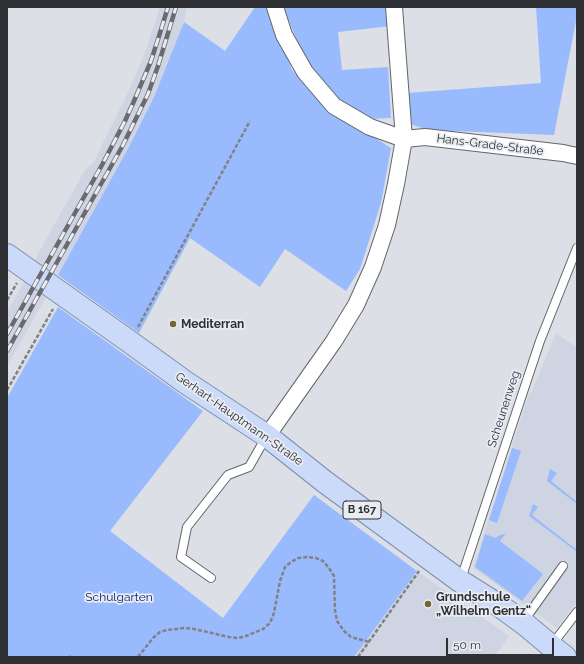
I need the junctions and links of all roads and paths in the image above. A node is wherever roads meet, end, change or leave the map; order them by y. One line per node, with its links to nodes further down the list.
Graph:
1 (275, 7): 4 (street)
2 (394, 7): 4 (street)
3 (250, 121): 11 (path)
4 (404, 139): 5 (street, Hans-Grade-Straße); 13 (street)
5 (577, 156)
6 (577, 248): 17 (lane, Scheunenweg)
7 (7, 255): 11 (main road, Gerhart-Hauptmann-Straße / B 167)
8 (18, 281): 9 (path)
9 (7, 300)
10 (56, 302): 12 (path)
11 (130, 342): 13 (main road, Gerhart-Hauptmann-Straße / B 167)
12 (7, 390)
13 (267, 436): 16 (lane); 17 (main road, Gerhart-Hauptmann-Straße / B 167)
14 (563, 566): 19 (lane)
15 (421, 569): 20 (path)
16 (211, 578)
17 (460, 581): 19 (main road, Gerhart-Hauptmann-Straße / B 167)
18 (577, 612): 21 (lane)
19 (523, 623): 21 (main road, Gerhart-Hauptmann-Straße / B 167)
20 (370, 642): 22 (path); 23 (path)
21 (558, 652)
22 (138, 657)
23 (358, 657)

